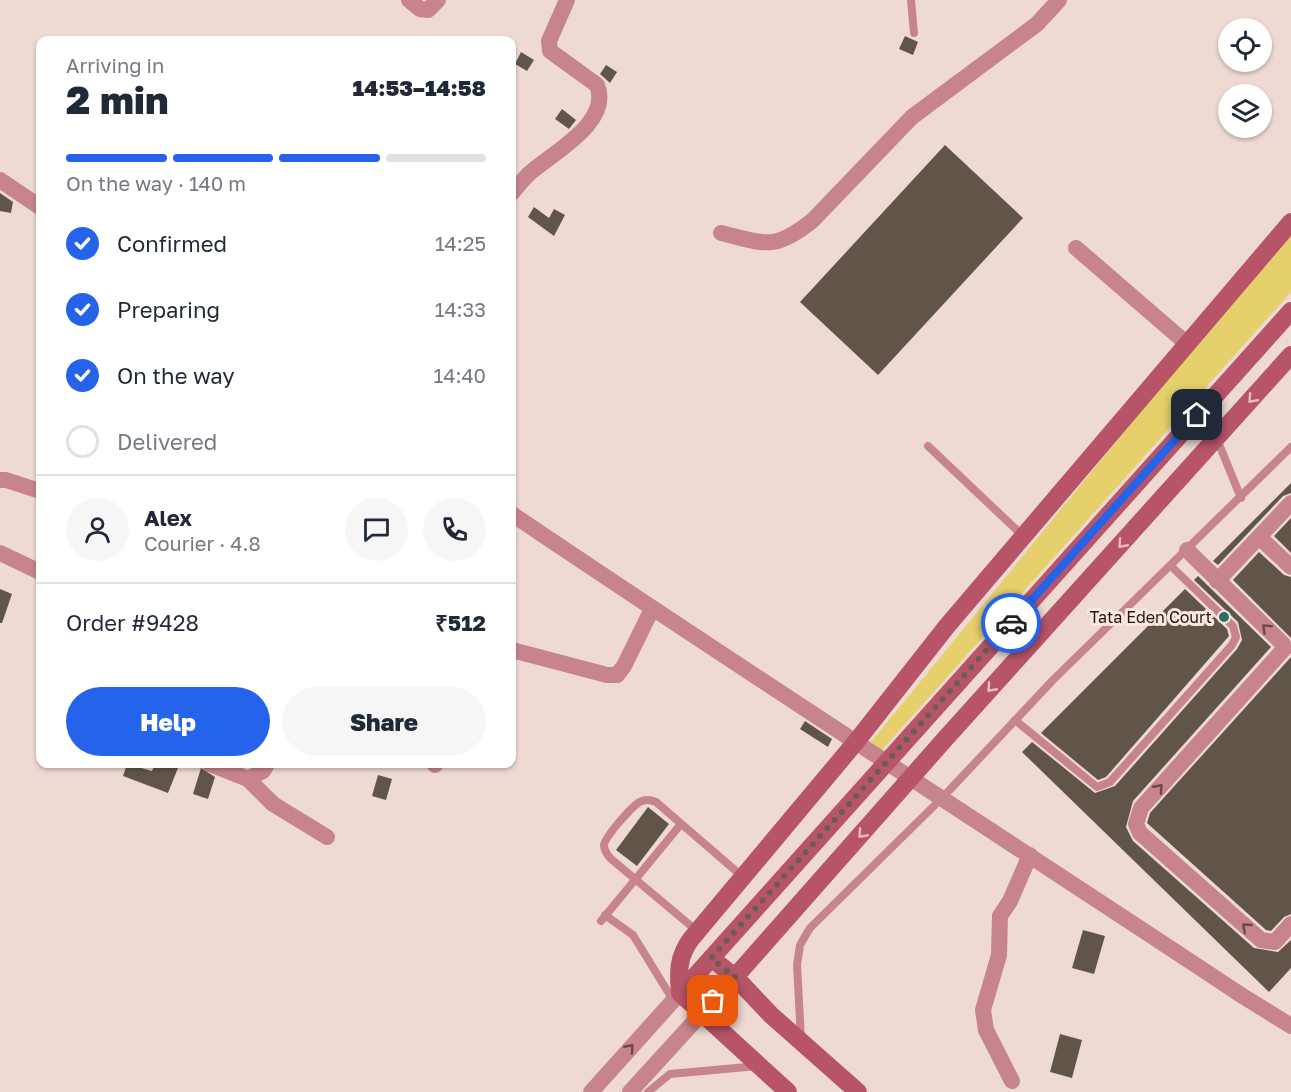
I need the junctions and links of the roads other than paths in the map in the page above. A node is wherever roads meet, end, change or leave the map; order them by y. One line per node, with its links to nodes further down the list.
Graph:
1 (409, 0): 2 (street)
2 (438, 0)
3 (567, 0): 8 (street)
4 (911, 0): 6 (lane)
5 (1059, 0): 11 (street)
6 (914, 33)
7 (0, 180): 9 (street)
8 (516, 188)
9 (36, 204)
10 (1291, 222): 14 (street)
11 (721, 233)
12 (1076, 248): 14 (street)
13 (1291, 311): 36 (street)
14 (1186, 344): 24 (street)
15 (1291, 355): 16 (street, one-way to 16)
16 (1216, 438): 21 (lane); 39 (street, one-way to 39)
17 (928, 446): 24 (lane)
18 (1291, 447): 21 (lane)
19 (0, 480): 20 (street)
20 (36, 490)
21 (1241, 498): 26 (lane)
22 (1291, 503): 25 (street)
23 (516, 517): 32 (street)
24 (1024, 536): 35 (street)
25 (1259, 537): 29 (street); 31 (street)
26 (1187, 550): 28 (lane); 31 (street)
27 (0, 553): 30 (street)
28 (1171, 566): 34 (lane); 34 (lane)
29 (1291, 567)
30 (36, 570)
31 (1217, 581): 47 (street, one-way to 31)
32 (652, 609): 33 (street); 35 (street)
33 (516, 651)
34 (1016, 720): 41 (lane)
35 (855, 742): 36 (street); 45 (street)
36 (885, 762): 39 (street); 49 (street)
37 (220, 768): 40 (street)
38 (265, 768): 40 (street)
39 (912, 778): 41 (street); 50 (street, one-way to 50)
40 (248, 780): 43 (street)
41 (943, 797): 44 (street); 54 (lane)
42 (681, 824): 45 (lane); 46 (lane); 46 (lane)
43 (327, 837)
44 (1030, 855): 53 (street); 56 (street)
45 (743, 877): 48 (street)
46 (634, 879): 48 (lane); 51 (lane)
47 (1291, 924)
48 (698, 931): 51 (street)
49 (711, 958): 50 (street); 51 (street)
50 (735, 977): 52 (street); 54 (street)
51 (676, 997): 52 (street); 57 (street, one-way to 51)
52 (702, 1013): 55 (street); 58 (street)
53 (1291, 1026)
54 (801, 1042): 61 (street)
55 (759, 1066): 59 (lane); 60 (street)
56 (1012, 1081)
57 (591, 1092)
58 (630, 1092)
59 (648, 1092)
60 (788, 1092)
61 (858, 1092)

